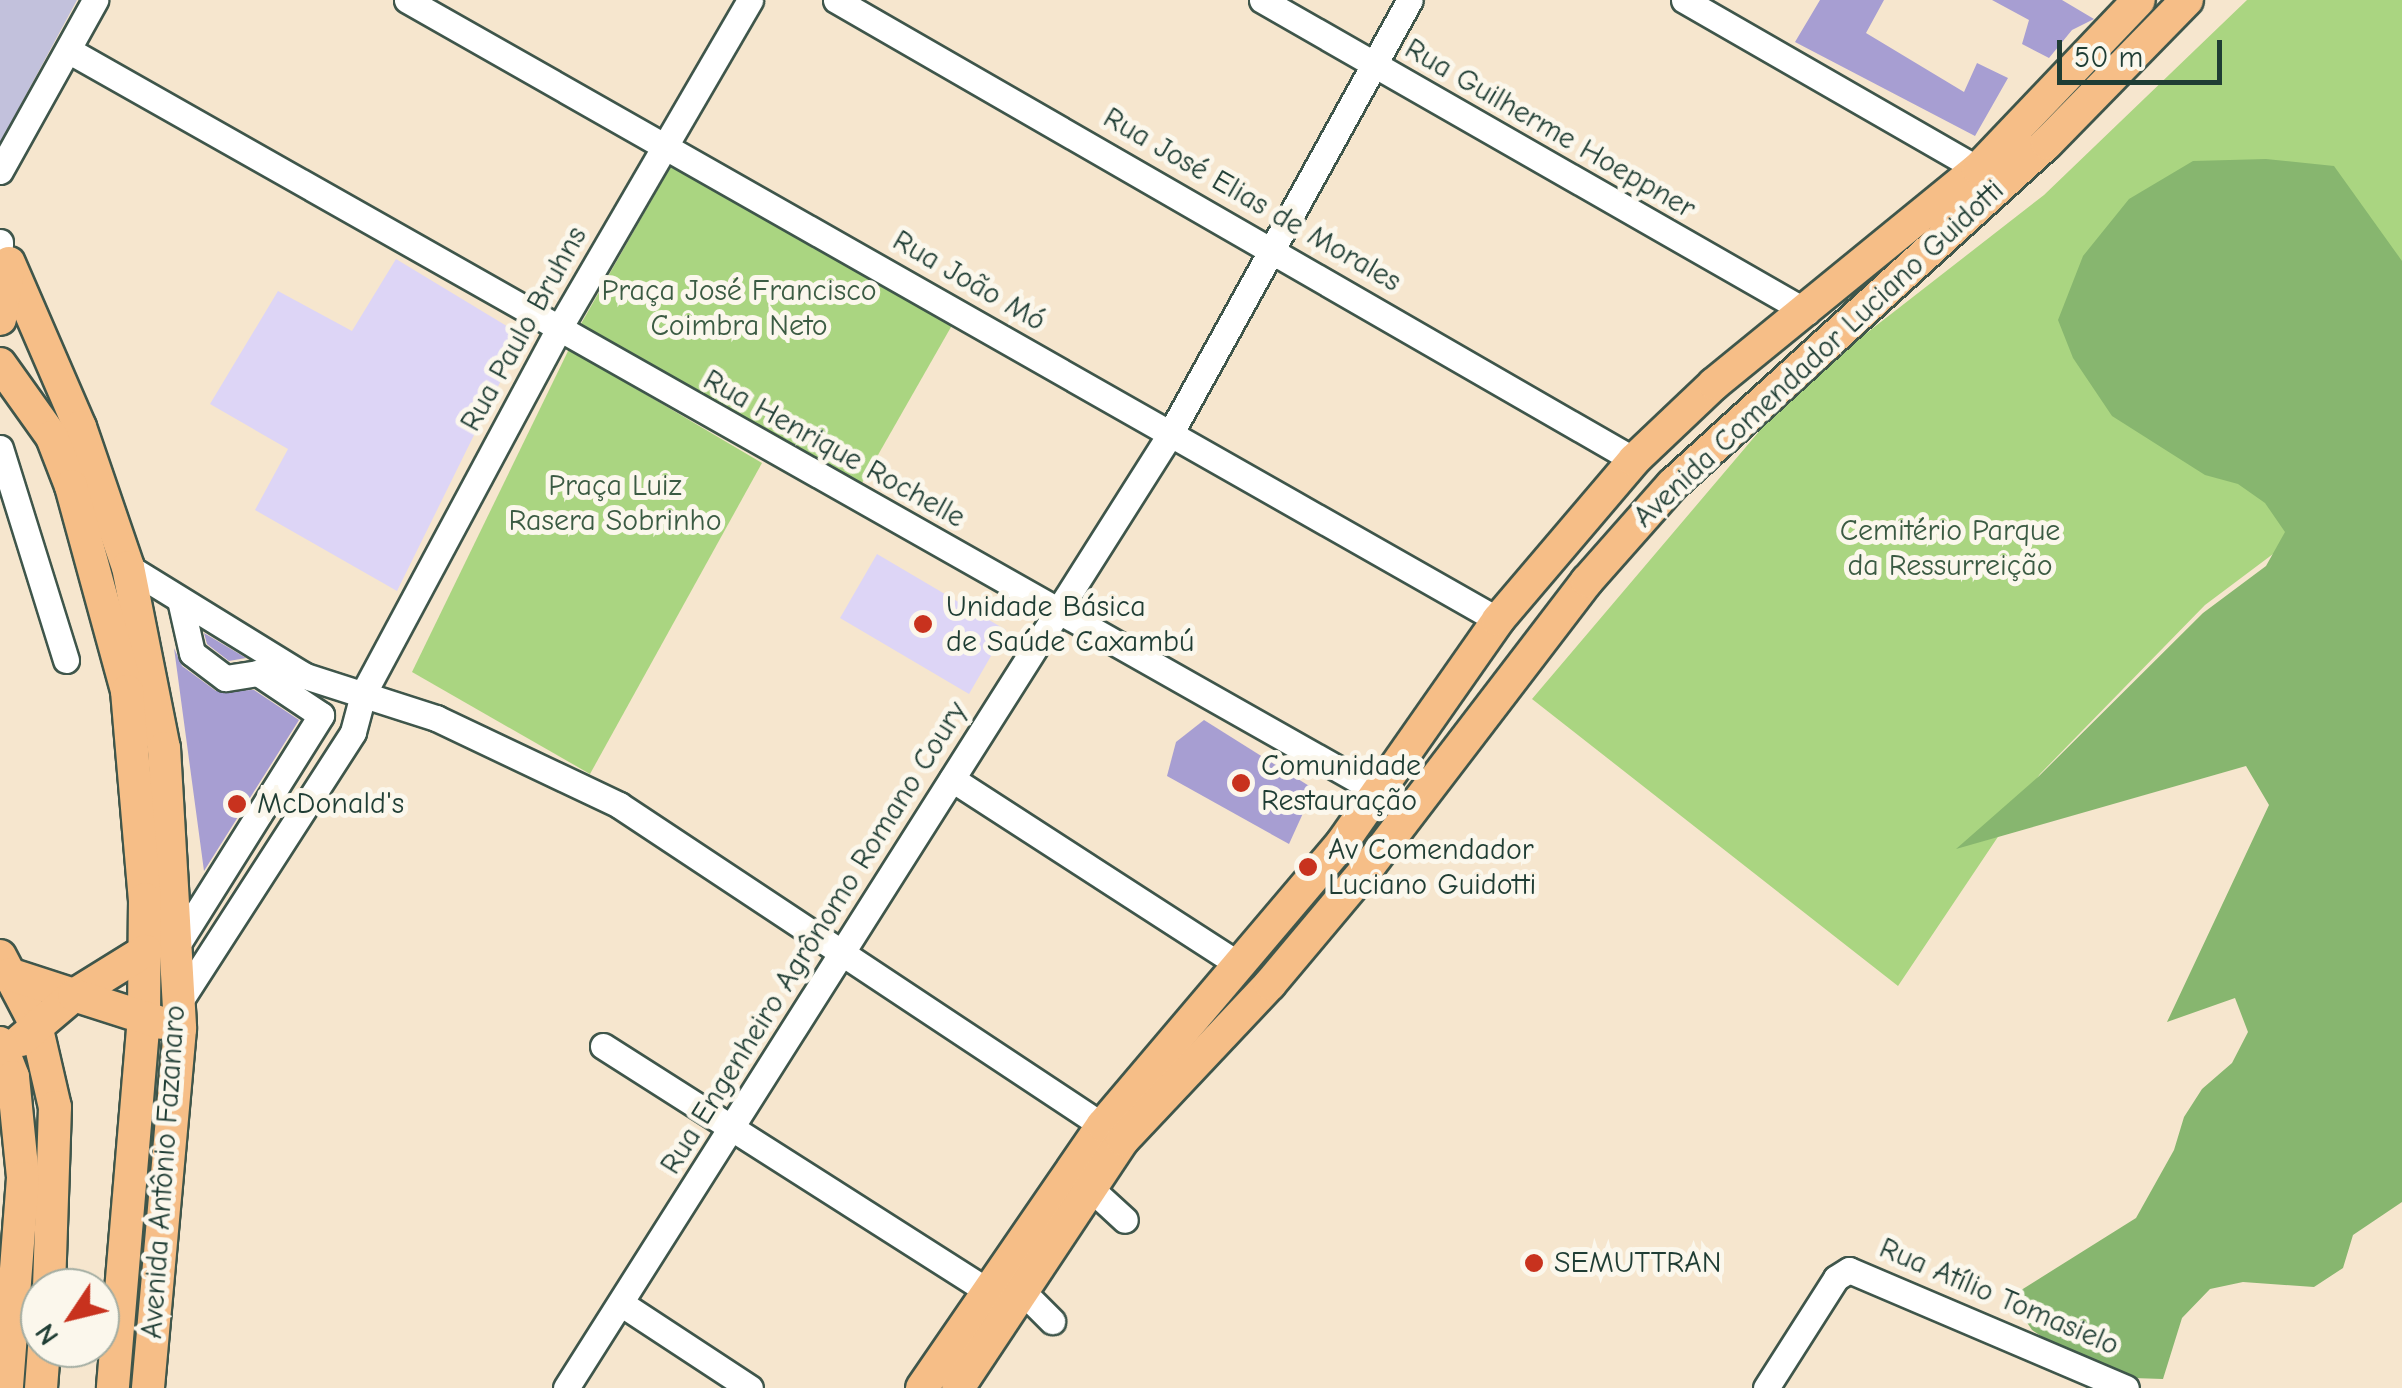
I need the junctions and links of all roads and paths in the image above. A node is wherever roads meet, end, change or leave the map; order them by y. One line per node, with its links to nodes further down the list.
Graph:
1 (96, 0): 10 (street)
2 (406, 0): 12 (street, Rua João Mó)
3 (750, 0): 12 (street, Rua Paulo Bruhns)
4 (836, 0): 16 (street, Rua José Elias de Morales)
5 (1262, 0): 11 (street, Rua Guilherme Hoeppner)
6 (1410, 0): 11 (street, Rua Engenheiro Agrônomo Romano Coury)
7 (1684, 0): 14 (street)
8 (2187, 0): 14 (main road, Avenida Comendador Luciano Guidotti)
9 (2129, 3): 14 (main road, Avenida Comendador Luciano Guidotti)
10 (68, 50): 13 (street); 19 (street, Rua Henrique Rochelle)
11 (1372, 65): 16 (street, Rua Engenheiro Agrônomo Romano Coury); 17 (street, Rua Guilherme Hoeppner)
12 (667, 146): 19 (street, Rua Paulo Bruhns); 21 (street, Rua João Mó)
13 (0, 172)
14 (1986, 178): 17 (main road, Avenida Comendador Luciano Guidotti); 32 (main road, Avenida Comendador Luciano Guidotti)
15 (2, 248): 18 (main road); 24 (main road, Avenida Antônio Fazanaro)
16 (1273, 249): 21 (street, Rua Engenheiro Agrônomo Romano Coury); 23 (street, Rua José Elias de Morales)
17 (1807, 312): 23 (main road, Avenida Comendador Luciano Guidotti)
18 (0, 320)
19 (558, 330): 26 (street, Rua Henrique Rochelle); 29 (street, Rua Paulo Bruhns)
20 (0, 364): 33 (main road, Avenida Antônio Fazanaro)
21 (1169, 436): 26 (street, Rua Engenheiro Agrônomo Romano Coury); 27 (street, Rua João Mó)
22 (0, 448): 28 (street)
23 (1634, 460): 27 (main road, Avenida Comendador Luciano Guidotti)
24 (128, 567): 25 (street); 33 (main road, Avenida Antônio Fazanaro)
25 (181, 604): 29 (street); 33 (street)
26 (1058, 614): 30 (street, Rua Engenheiro Agrônomo Romano Coury); 31 (street, Rua Henrique Rochelle)
27 (1498, 620): 31 (main road, Avenida Comendador Luciano Guidotti)
28 (66, 660)
29 (362, 694): 34 (street); 39 (street, Rua Paulo Bruhns)
30 (952, 779): 34 (street, Rua Engenheiro Agrônomo Romano Coury); 36 (street)
31 (1379, 792): 32 (street, Rua Henrique Rochelle); 36 (main road, Avenida Comendador Luciano Guidotti)
32 (1410, 816): 44 (main road, Avenida Comendador Luciano Guidotti)
33 (160, 950): 37 (main road); 38 (main road, Avenida Antônio Fazanaro); 39 (main road, Avenida Antônio Fazanaro)
34 (844, 952): 43 (street, Rua Engenheiro Agrônomo Romano Coury); 44 (street)
35 (5, 965): 37 (main road); 40 (main road)
36 (1240, 965): 44 (main road, Avenida Comendador Luciano Guidotti)
37 (74, 995): 38 (main road); 40 (main road)
38 (144, 1016): 39 (main road); 55 (main road, Avenida Antônio Fazanaro)
39 (179, 1017): 56 (main road, Avenida Antônio Fazanaro)
40 (36, 1025): 42 (main road); 47 (main road)
41 (603, 1046): 43 (street)
42 (4, 1052): 45 (main road)
43 (730, 1131): 50 (street); 51 (street, Rua Engenheiro Agrônomo Romano Coury)
44 (1113, 1133): 46 (main road, Avenida Comendador Luciano Guidotti); 50 (main road, Avenida Comendador Luciano Guidotti)
45 (23, 1178): 47 (main road); 54 (main road)
46 (1090, 1188): 48 (street); 50 (main road, Avenida Comendador Luciano Guidotti)
47 (56, 1190): 49 (main road)
48 (1126, 1220)
49 (50, 1268)
50 (1003, 1290): 52 (street); 59 (main road, Avenida Comendador Luciano Guidotti); 60 (main road, Avenida Comendador Luciano Guidotti)
51 (622, 1304): 57 (street, Rua Engenheiro Agrônomo Romano Coury); 58 (street)
52 (1052, 1321)
53 (2125, 1386): 61 (street, Rua Atílio Tomasielo)
54 (7, 1388)
55 (113, 1388)
56 (148, 1388)
57 (566, 1388)
58 (750, 1388)
59 (922, 1388)
60 (958, 1388)
61 (1766, 1388)

